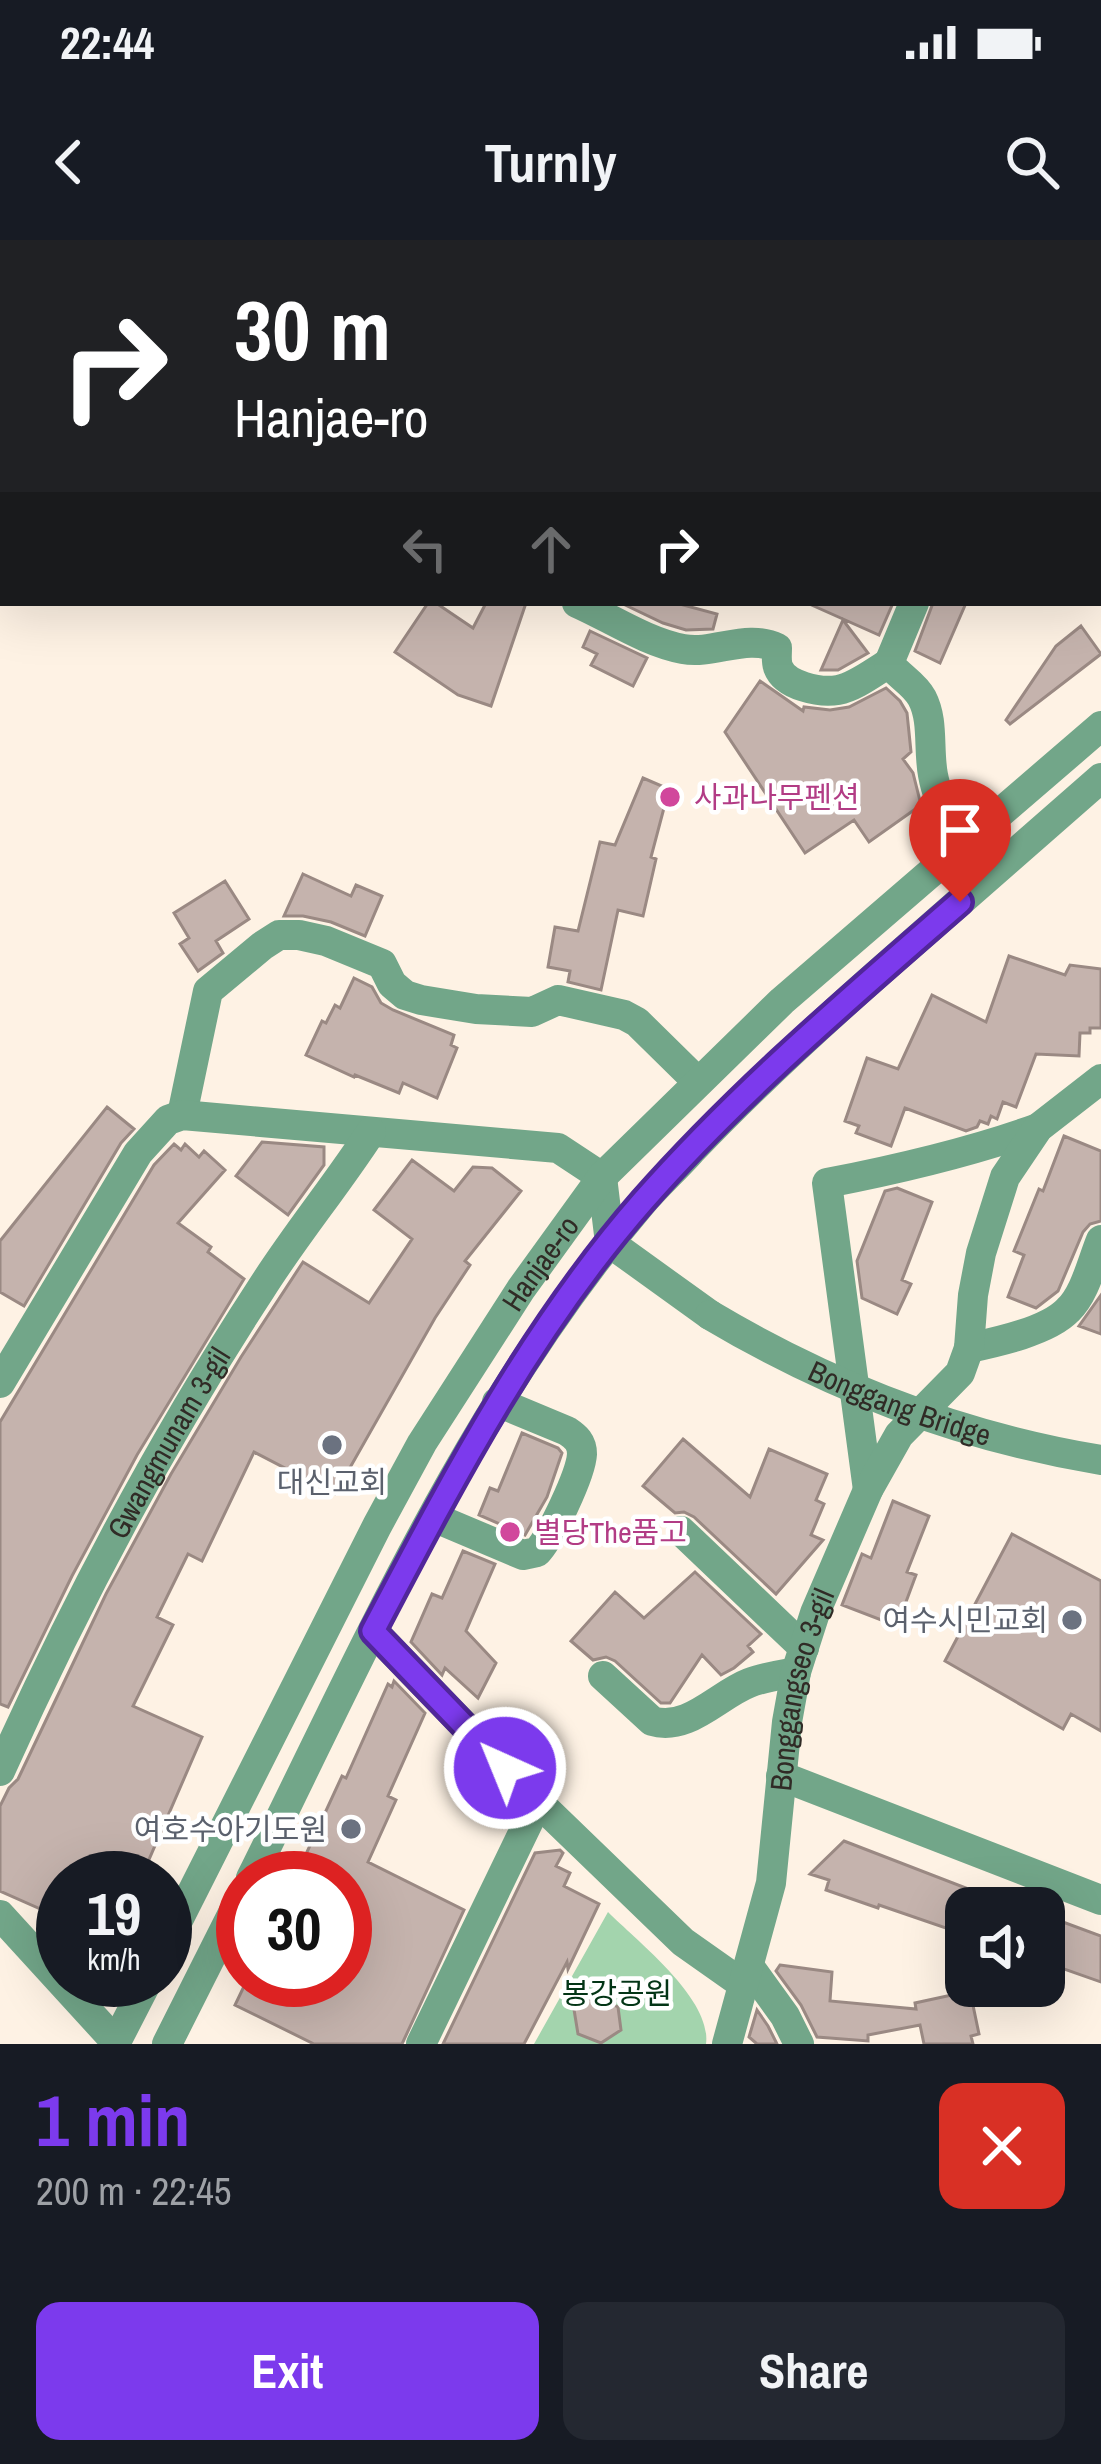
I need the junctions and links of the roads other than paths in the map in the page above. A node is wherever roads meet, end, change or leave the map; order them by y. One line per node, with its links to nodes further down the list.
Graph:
1 (589, 606): 3 (street)
2 (913, 606): 3 (street)
3 (889, 663): 6 (street)
4 (1101, 726): 6 (street, Hanjae-ro)
5 (1101, 778): 14 (street, Hanjae-ro)
6 (960, 847): 8 (street, Hanjae-ro)
7 (1101, 1079): 10 (street)
8 (698, 1082): 9 (street); 12 (street, Hanjae-ro)
9 (182, 1115): 11 (street); 16 (street)
10 (1038, 1128): 15 (street); 19 (street)
11 (371, 1132): 12 (street); 25 (street, Gwangmunam 3-gil)
12 (602, 1177): 14 (street); 29 (street, Hanjae-ro)
13 (1101, 1240): 15 (street)
14 (610, 1243): 17 (street, Hanjae-ro); 18 (street, Bonggang Bridge, bridge)
15 (964, 1360): 19 (street, Bonggangseo 3-gil)
16 (0, 1383)
17 (497, 1402): 20 (street, Hanjae-ro); 20 (street)
18 (1101, 1460)
19 (868, 1490): 23 (street, Bonggangseo 3-gil)
20 (433, 1517): 22 (street, Hanjae-ro)
21 (681, 1531): 23 (street)
22 (373, 1631): 27 (street); 28 (street, Hanjae-ro)
23 (800, 1660): 24 (street); 26 (street, Bonggangseo 3-gil)
24 (603, 1676)
25 (0, 1771)
26 (781, 1776): 30 (street); 33 (street, Bonggangseo 3-gil)
27 (538, 1802): 33 (street); 37 (street)
28 (263, 1851)
29 (192, 1893)
30 (1101, 1900)
31 (0, 1916): 35 (street)
32 (216, 1946): 36 (street)
33 (747, 1975): 38 (street, Bonggangseo 3-gil); 39 (street)
34 (134, 2007): 35 (street)
35 (116, 2043)
36 (166, 2044)
37 (421, 2044)
38 (727, 2044)
39 (800, 2044)

